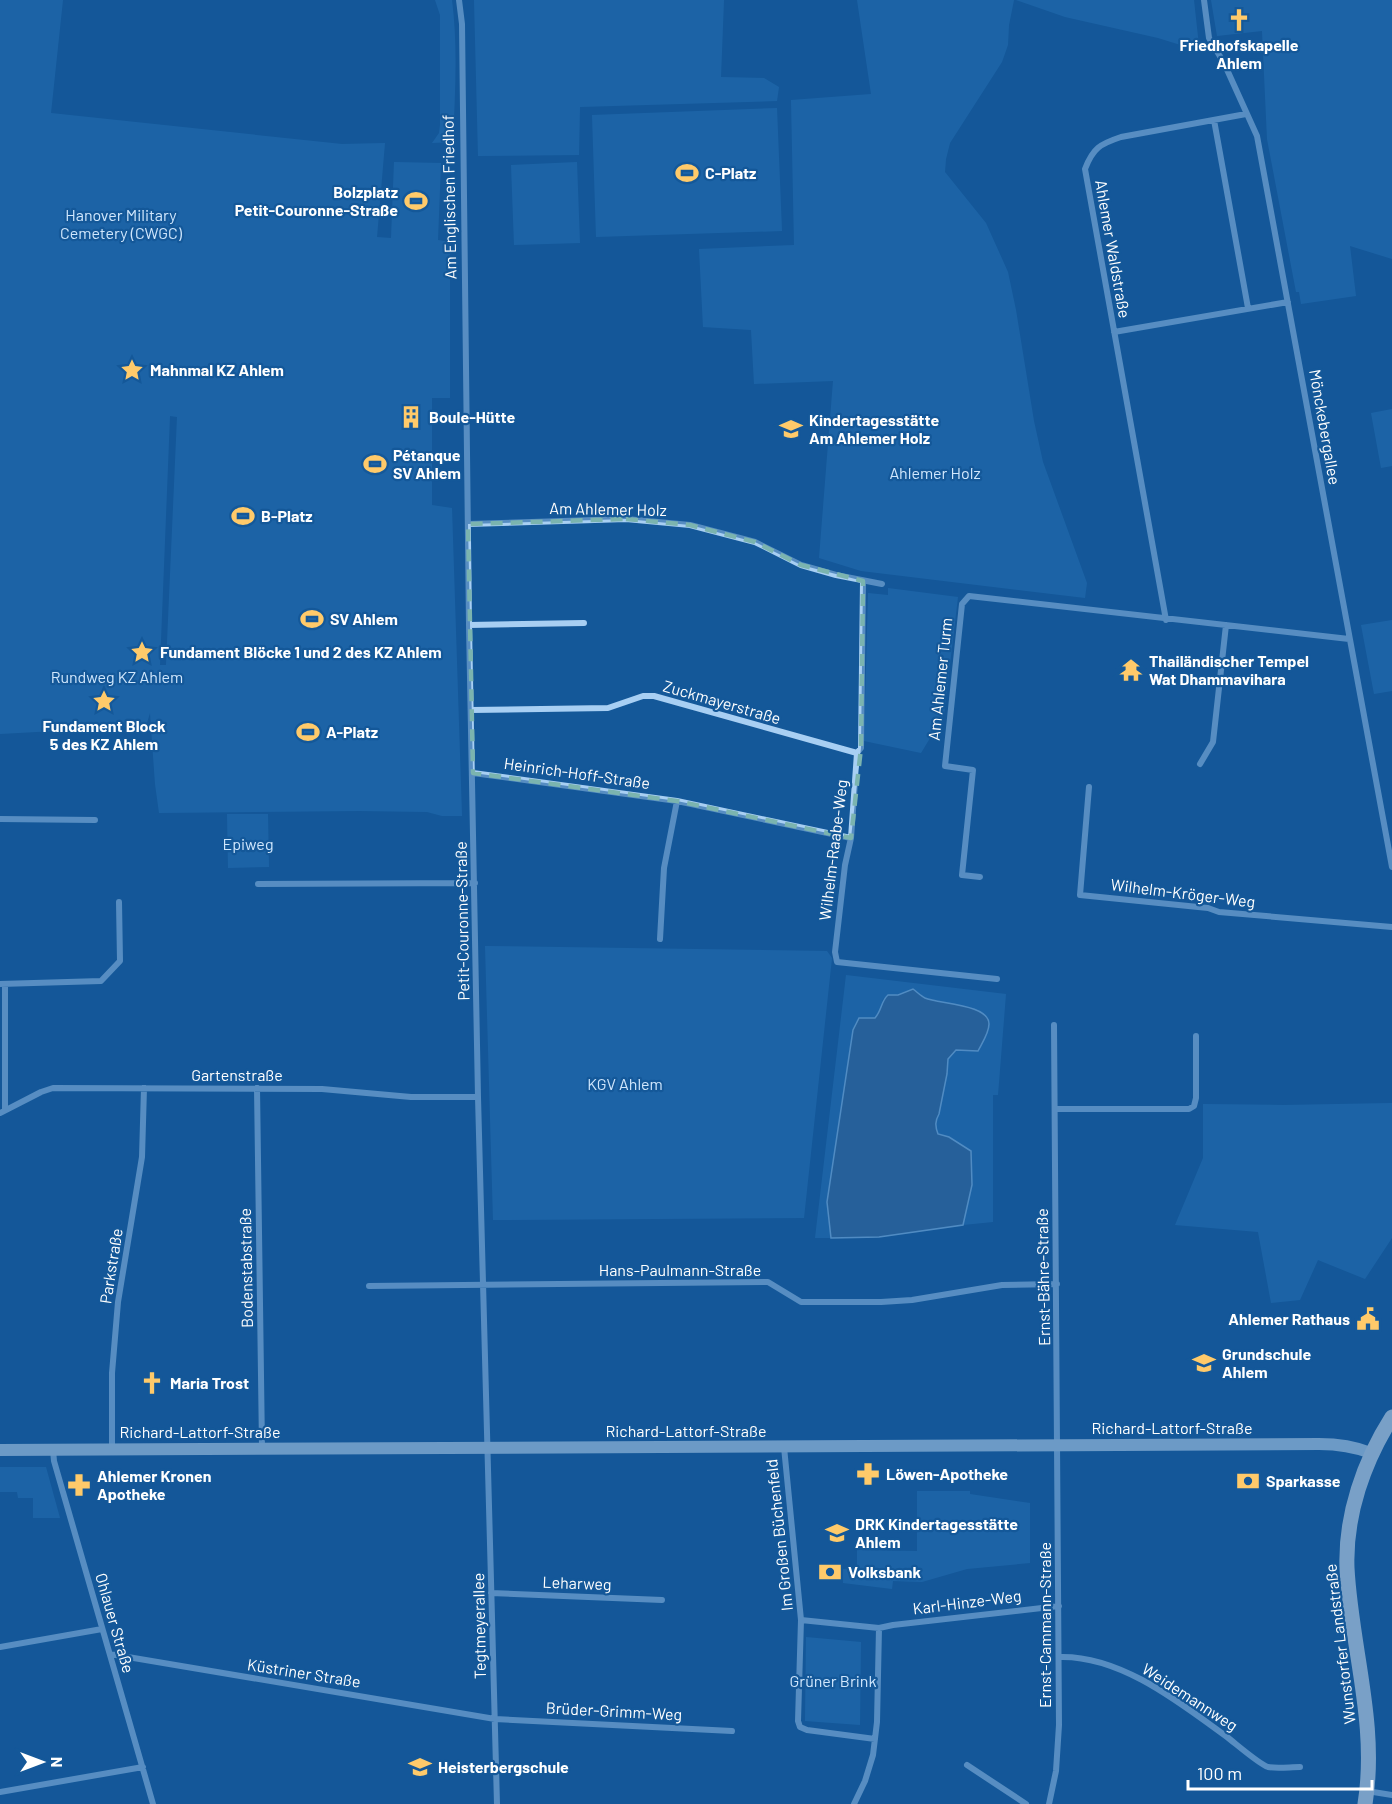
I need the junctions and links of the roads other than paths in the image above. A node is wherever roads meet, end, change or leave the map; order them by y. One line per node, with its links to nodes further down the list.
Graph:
1 (459, 0): 8 (street, Am Englischen Friedhof)
2 (1204, 0): 3 (street, Mönckebergallee)
3 (1246, 114): 4 (street, Ahlemer Waldstraße); 5 (street, Mönckebergallee)
4 (1214, 120): 6 (street); 7 (street, Ahlemer Waldstraße)
5 (1288, 302): 6 (street, Ahlemer Waldstraße); 16 (street, Mönckebergallee)
6 (1248, 308): 7 (street, Ahlemer Waldstraße)
7 (1114, 332): 12 (street, Ahlemer Waldstraße)
8 (465, 393): 9 (street, Petit-Couronne-Straße)
9 (468, 524): 10 (street, Am Ahlemer Holz); 14 (street, Petit-Couronne-Straße)
10 (863, 581): 11 (street, Am Ahlemer Holz); 18 (street, Wilhelm-Raabe-Weg)
11 (882, 584)
12 (1166, 620): 15 (street, Am Ahlemer Turm); 27 (street, Am Ahlemer Turm)
13 (584, 623): 14 (street)
14 (469, 625): 17 (street, Petit-Couronne-Straße)
15 (1226, 625): 16 (street, Am Ahlemer Turm); 19 (street)
16 (1349, 639): 26 (street, Mönckebergallee)
17 (471, 710): 18 (street, Zuckmayerstraße); 20 (street, Petit-Couronne-Straße)
18 (857, 753): 25 (street, Wilhelm-Raabe-Weg)
19 (1200, 764)
20 (473, 773): 22 (street, Heinrich-Hoff-Straße); 28 (street, Petit-Couronne-Straße)
21 (1089, 787): 31 (street, Wilhelm-Kröger-Weg)
22 (677, 801): 25 (street, Heinrich-Hoff-Straße); 32 (street)
23 (0, 819): 24 (street)
24 (95, 820)
25 (851, 838): 33 (street, Wilhelm-Raabe-Weg)
26 (1392, 867)
27 (980, 877)
28 (475, 883): 29 (street); 39 (street, Petit-Couronne-Straße)
29 (258, 884)
30 (119, 902): 34 (street)
31 (1392, 927)
32 (660, 939)
33 (997, 980)
34 (3, 984): 41 (street)
35 (1054, 1025): 40 (street, Ernst-Bähre-Straße)
36 (1196, 1036): 40 (street)
37 (144, 1088): 38 (street, Gartenstraße); 41 (street, Gartenstraße); 48 (street, Parkstraße)
38 (257, 1088): 39 (street, Gartenstraße); 49 (street, Bodenstabstraße)
39 (478, 1097): 42 (street, Petit-Couronne-Straße)
40 (1055, 1109): 43 (street, Ernst-Bähre-Straße)
41 (3, 1111)
42 (484, 1284): 43 (street, Hans-Paulmann-Straße); 44 (street, Hans-Paulmann-Straße); 50 (street, Petit-Couronne-Straße)
43 (1057, 1284): 46 (street, Ernst-Bähre-Straße)
44 (369, 1286)
45 (1392, 1417): 53 (main road, Wunstorfer Landstraße)
46 (1058, 1445): 47 (street, Richard-Lattorf-Straße); 53 (street, Richard-Lattorf-Straße); 56 (street, Ernst-Cammann-Straße)
47 (784, 1447): 50 (street, Richard-Lattorf-Straße); 57 (street, Im Großen Büchenfeld)
48 (112, 1448): 49 (street, Richard-Lattorf-Straße); 51 (street, Richard-Lattorf-Straße)
49 (262, 1448): 50 (street, Richard-Lattorf-Straße)
50 (489, 1448): 54 (street, Tegtmeyerallee)
51 (53, 1449): 52 (street, Richard-Lattorf-Straße); 59 (street, Ohlauer Straße)
52 (0, 1450)
53 (1371, 1453): 71 (main road, Wunstorfer Landstraße)
54 (491, 1593): 55 (street, Leharweg); 63 (street, Tegtmeyerallee)
55 (662, 1600)
56 (1059, 1606): 58 (street, Karl-Hinze-Weg); 62 (street, Ernst-Cammann-Straße)
57 (801, 1620): 58 (street, Im Großen Büchenfeld); 65 (street, Im Großen Büchenfeld)
58 (879, 1628): 65 (street)
59 (102, 1629): 60 (street); 61 (street, Ohlauer Straße)
60 (0, 1647)
61 (110, 1654): 63 (street, Küstriner Straße); 67 (street, Ohlauer Straße)
62 (1059, 1657): 68 (street, Weidemannweg); 76 (street, Ernst-Cammann-Straße)
63 (495, 1719): 64 (street, Brüder-Grimm-Weg); 73 (street, Tegtmeyerallee)
64 (732, 1731)
65 (875, 1739): 74 (street)
66 (967, 1765): 75 (street)
67 (143, 1767): 69 (street); 72 (street, Ohlauer Straße)
68 (1300, 1767)
69 (0, 1792)
70 (1392, 1795): 71 (street)
71 (1366, 1798)
72 (153, 1804)
73 (497, 1804)
74 (854, 1804)
75 (1026, 1804)
76 (1049, 1804)

